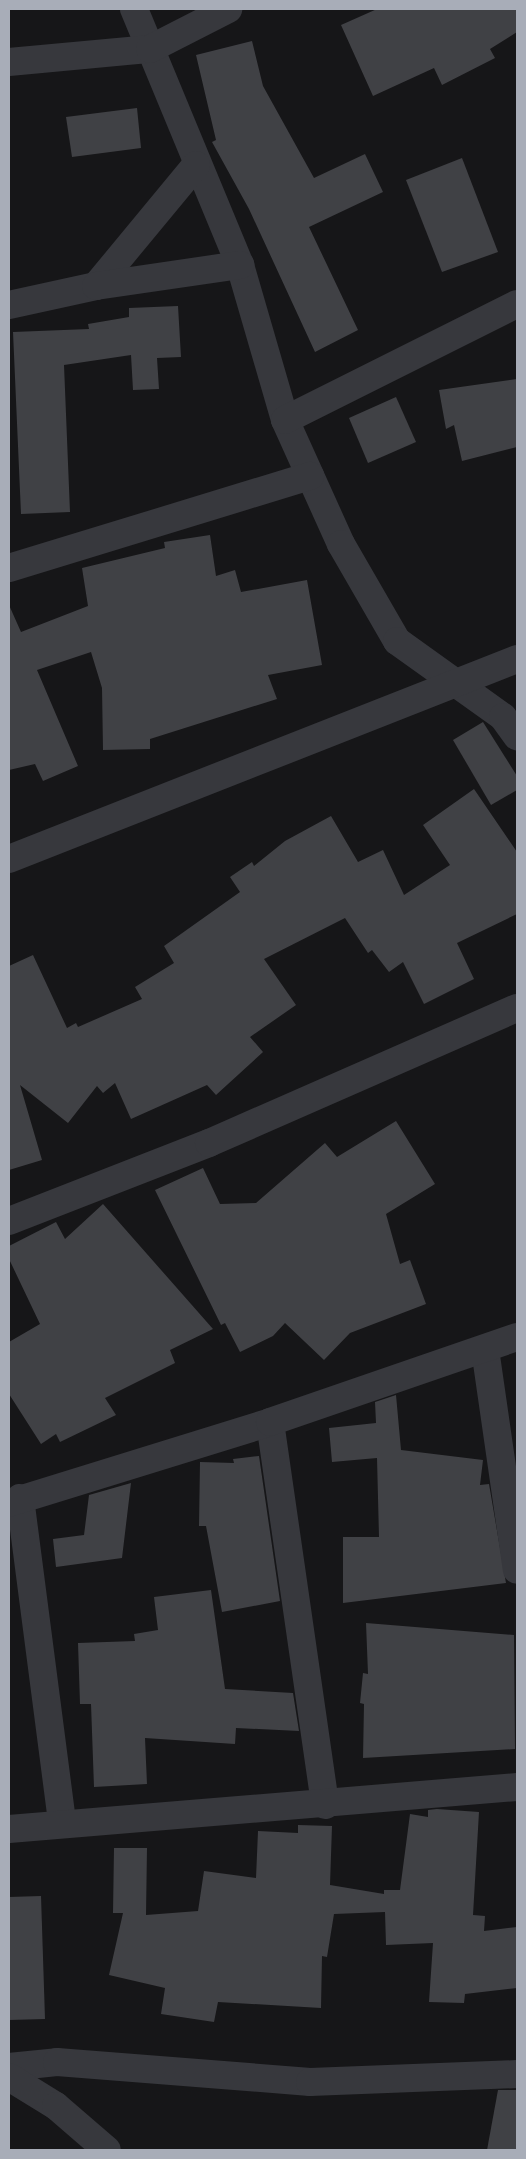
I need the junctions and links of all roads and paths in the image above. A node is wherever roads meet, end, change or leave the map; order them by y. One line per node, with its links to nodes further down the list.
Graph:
1 (134, 9): 3 (street)
2 (228, 9): 3 (street)
3 (150, 49): 4 (street); 5 (street)
4 (9, 62)
5 (196, 165): 6 (street); 7 (street)
6 (240, 265): 7 (street); 10 (street)
7 (96, 286): 9 (street)
8 (517, 304): 10 (street)
9 (9, 305)
10 (285, 420): 11 (street)
11 (310, 476): 12 (street); 14 (street)
12 (9, 568)
13 (517, 659): 14 (street)
14 (456, 683): 15 (street); 16 (street)
15 (517, 736)
16 (9, 860)
17 (517, 1008): 18 (street)
18 (9, 1221)
19 (517, 1337): 20 (street)
20 (485, 1349): 21 (street); 23 (street)
21 (270, 1422): 22 (street); 25 (street)
22 (14, 1500): 26 (street)
23 (517, 1570)
24 (517, 1787): 25 (street)
25 (325, 1805): 26 (street)
26 (62, 1822): 27 (street)
27 (9, 1829)
28 (9, 2067): 29 (street)
29 (517, 2074)
30 (9, 2077): 31 (street)
31 (107, 2150)

